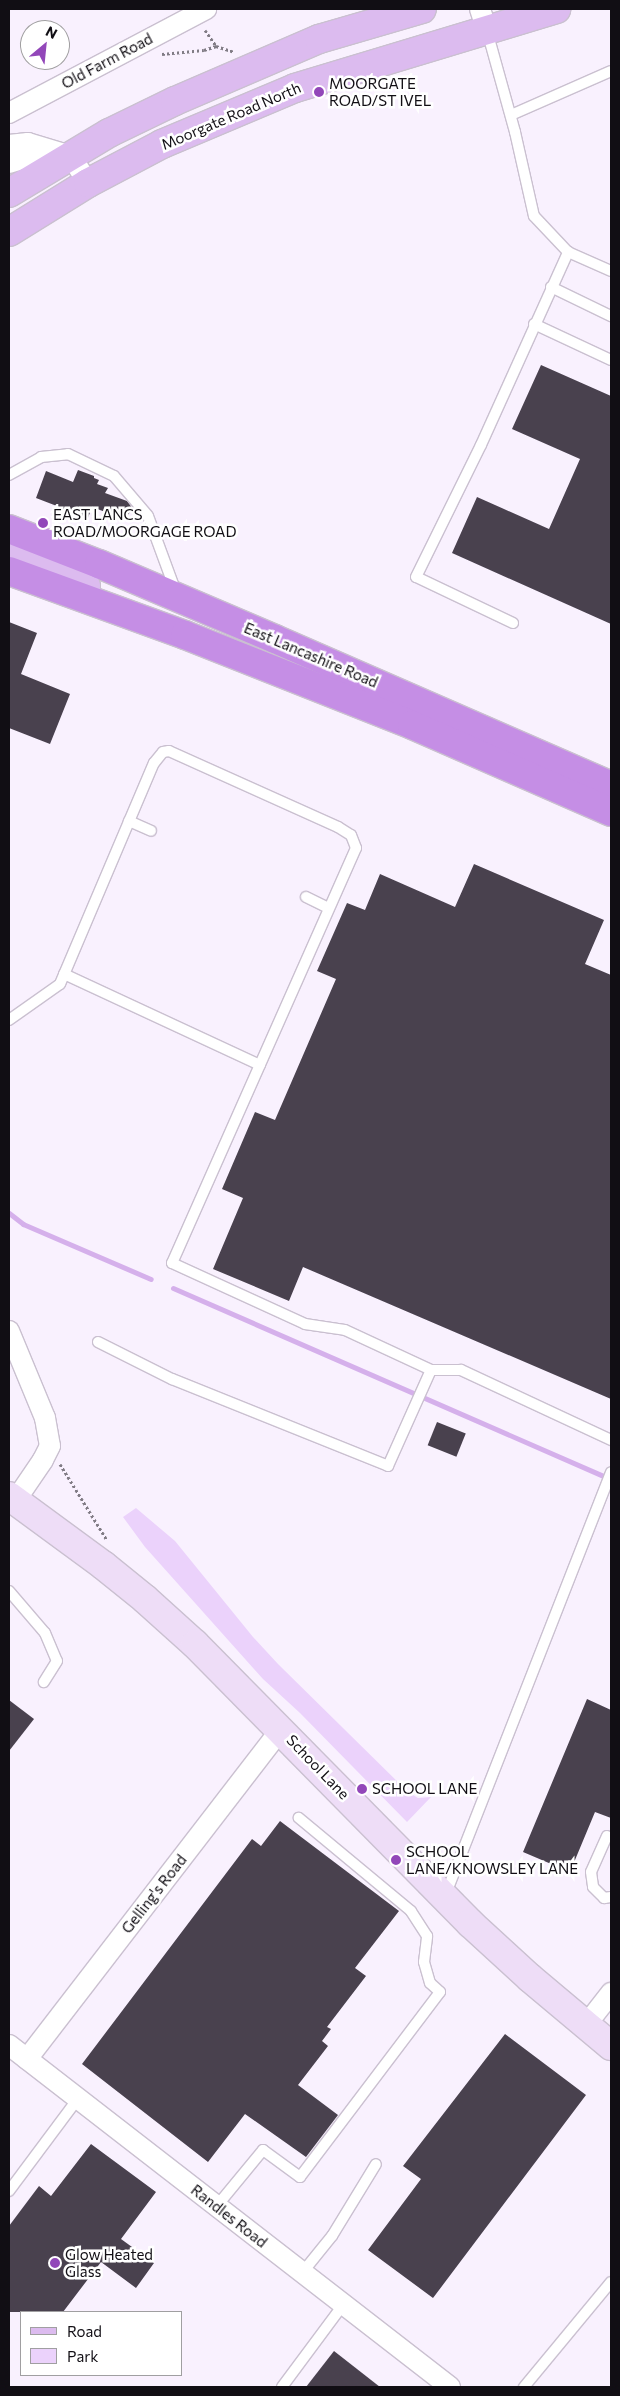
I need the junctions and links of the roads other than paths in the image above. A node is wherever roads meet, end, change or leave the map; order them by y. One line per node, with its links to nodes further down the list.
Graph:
1 (422, 9): 9 (main road)
2 (556, 9): 4 (main road, Moorgate Road North)
3 (201, 11): 6 (street, Old Farm Road)
4 (484, 20): 7 (lane); 11 (main road, Moorgate Road North)
5 (611, 71): 7 (lane)
6 (9, 113)
7 (511, 115): 14 (lane)
8 (9, 145): 9 (street)
9 (62, 153): 10 (street); 11 (street); 12 (main road)
10 (9, 163)
11 (88, 182): 13 (main road, Moorgate Road North)
12 (9, 193)
13 (9, 232)
14 (568, 252): 15 (lane); 16 (lane)
15 (611, 271)
16 (551, 287): 17 (lane); 18 (lane)
17 (611, 316)
18 (534, 324): 19 (lane); 25 (lane)
19 (611, 360)
20 (9, 475): 24 (lane)
21 (9, 529): 24 (highway, East Lancashire Road)
22 (9, 555): 26 (main road)
23 (9, 570): 26 (highway, East Lancashire Road)
24 (178, 598): 27 (highway, East Lancashire Road)
25 (513, 623)
26 (185, 635): 28 (highway, East Lancashire Road)
27 (611, 786)
28 (611, 812)
29 (129, 821): 30 (lane); 32 (lane); 33 (lane)
30 (152, 831)
31 (306, 897): 32 (lane)
32 (330, 908): 35 (lane)
33 (64, 974): 34 (lane); 35 (lane)
34 (9, 1020)
35 (260, 1065): 38 (lane)
36 (9, 1331): 41 (street, School Lane)
37 (98, 1342): 38 (lane)
38 (431, 1370): 39 (lane)
39 (611, 1440)
40 (611, 1472): 47 (lane)
41 (12, 1498): 44 (main road, School Lane)
42 (9, 1591): 43 (lane)
43 (44, 1682)
44 (281, 1729): 47 (main road, School Lane); 53 (street, Gelling's Road)
45 (299, 1818): 57 (lane)
46 (607, 1836): 48 (lane)
47 (445, 1897): 50 (main road, School Lane)
48 (611, 1897)
49 (611, 1993): 50 (street)
50 (586, 2025): 52 (main road, School Lane)
51 (9, 2045): 53 (street, Randles Road)
52 (611, 2046)
53 (27, 2059): 54 (street, Randles Road)
54 (79, 2097): 56 (lane); 57 (street, Randles Road)
55 (376, 2164): 58 (lane)
56 (9, 2191)
57 (216, 2207): 58 (street, Randles Road)
58 (302, 2273): 60 (street, Randles Road)
59 (611, 2282): 63 (lane)
60 (343, 2305): 61 (lane); 62 (street, Randles Road)
61 (282, 2387)
62 (450, 2387)
63 (524, 2387)

